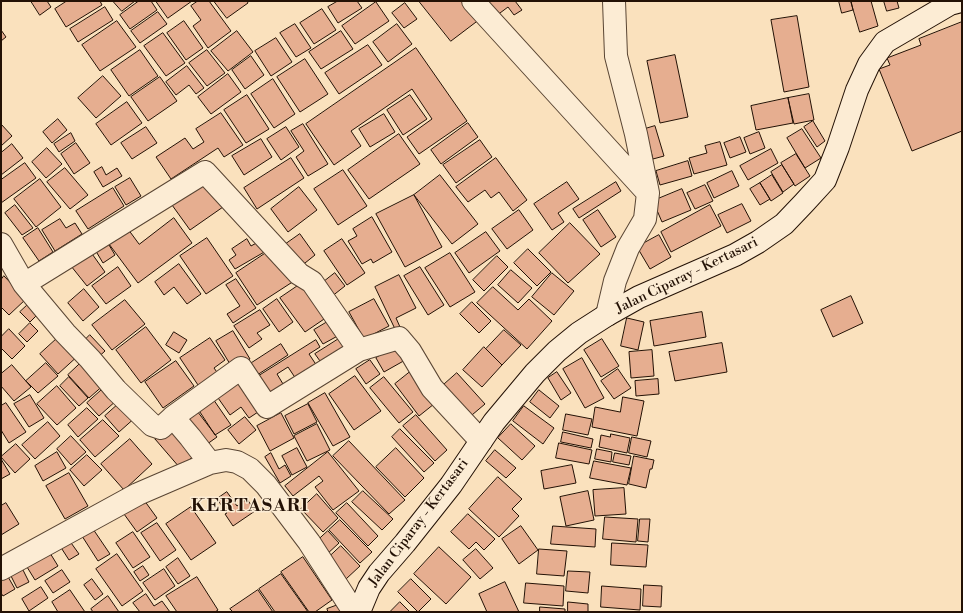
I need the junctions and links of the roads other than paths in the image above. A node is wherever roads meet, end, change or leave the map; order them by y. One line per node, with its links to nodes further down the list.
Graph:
1 (473, 1): 4 (street)
2 (614, 1): 4 (street)
3 (961, 1): 7 (street, Jalan Ciparay - Kertasari)
4 (648, 193): 7 (street)
5 (1, 244): 6 (street)
6 (24, 284): 8 (street); 9 (street)
7 (607, 315): 10 (street, Jalan Ciparay - Kertasari)
8 (359, 350): 9 (street); 10 (street)
9 (173, 417): 11 (street)
10 (481, 441): 14 (street, Jalan Ciparay - Kertasari)
11 (210, 462): 12 (street); 13 (street)
12 (1, 569)
13 (354, 612)
14 (359, 612)

